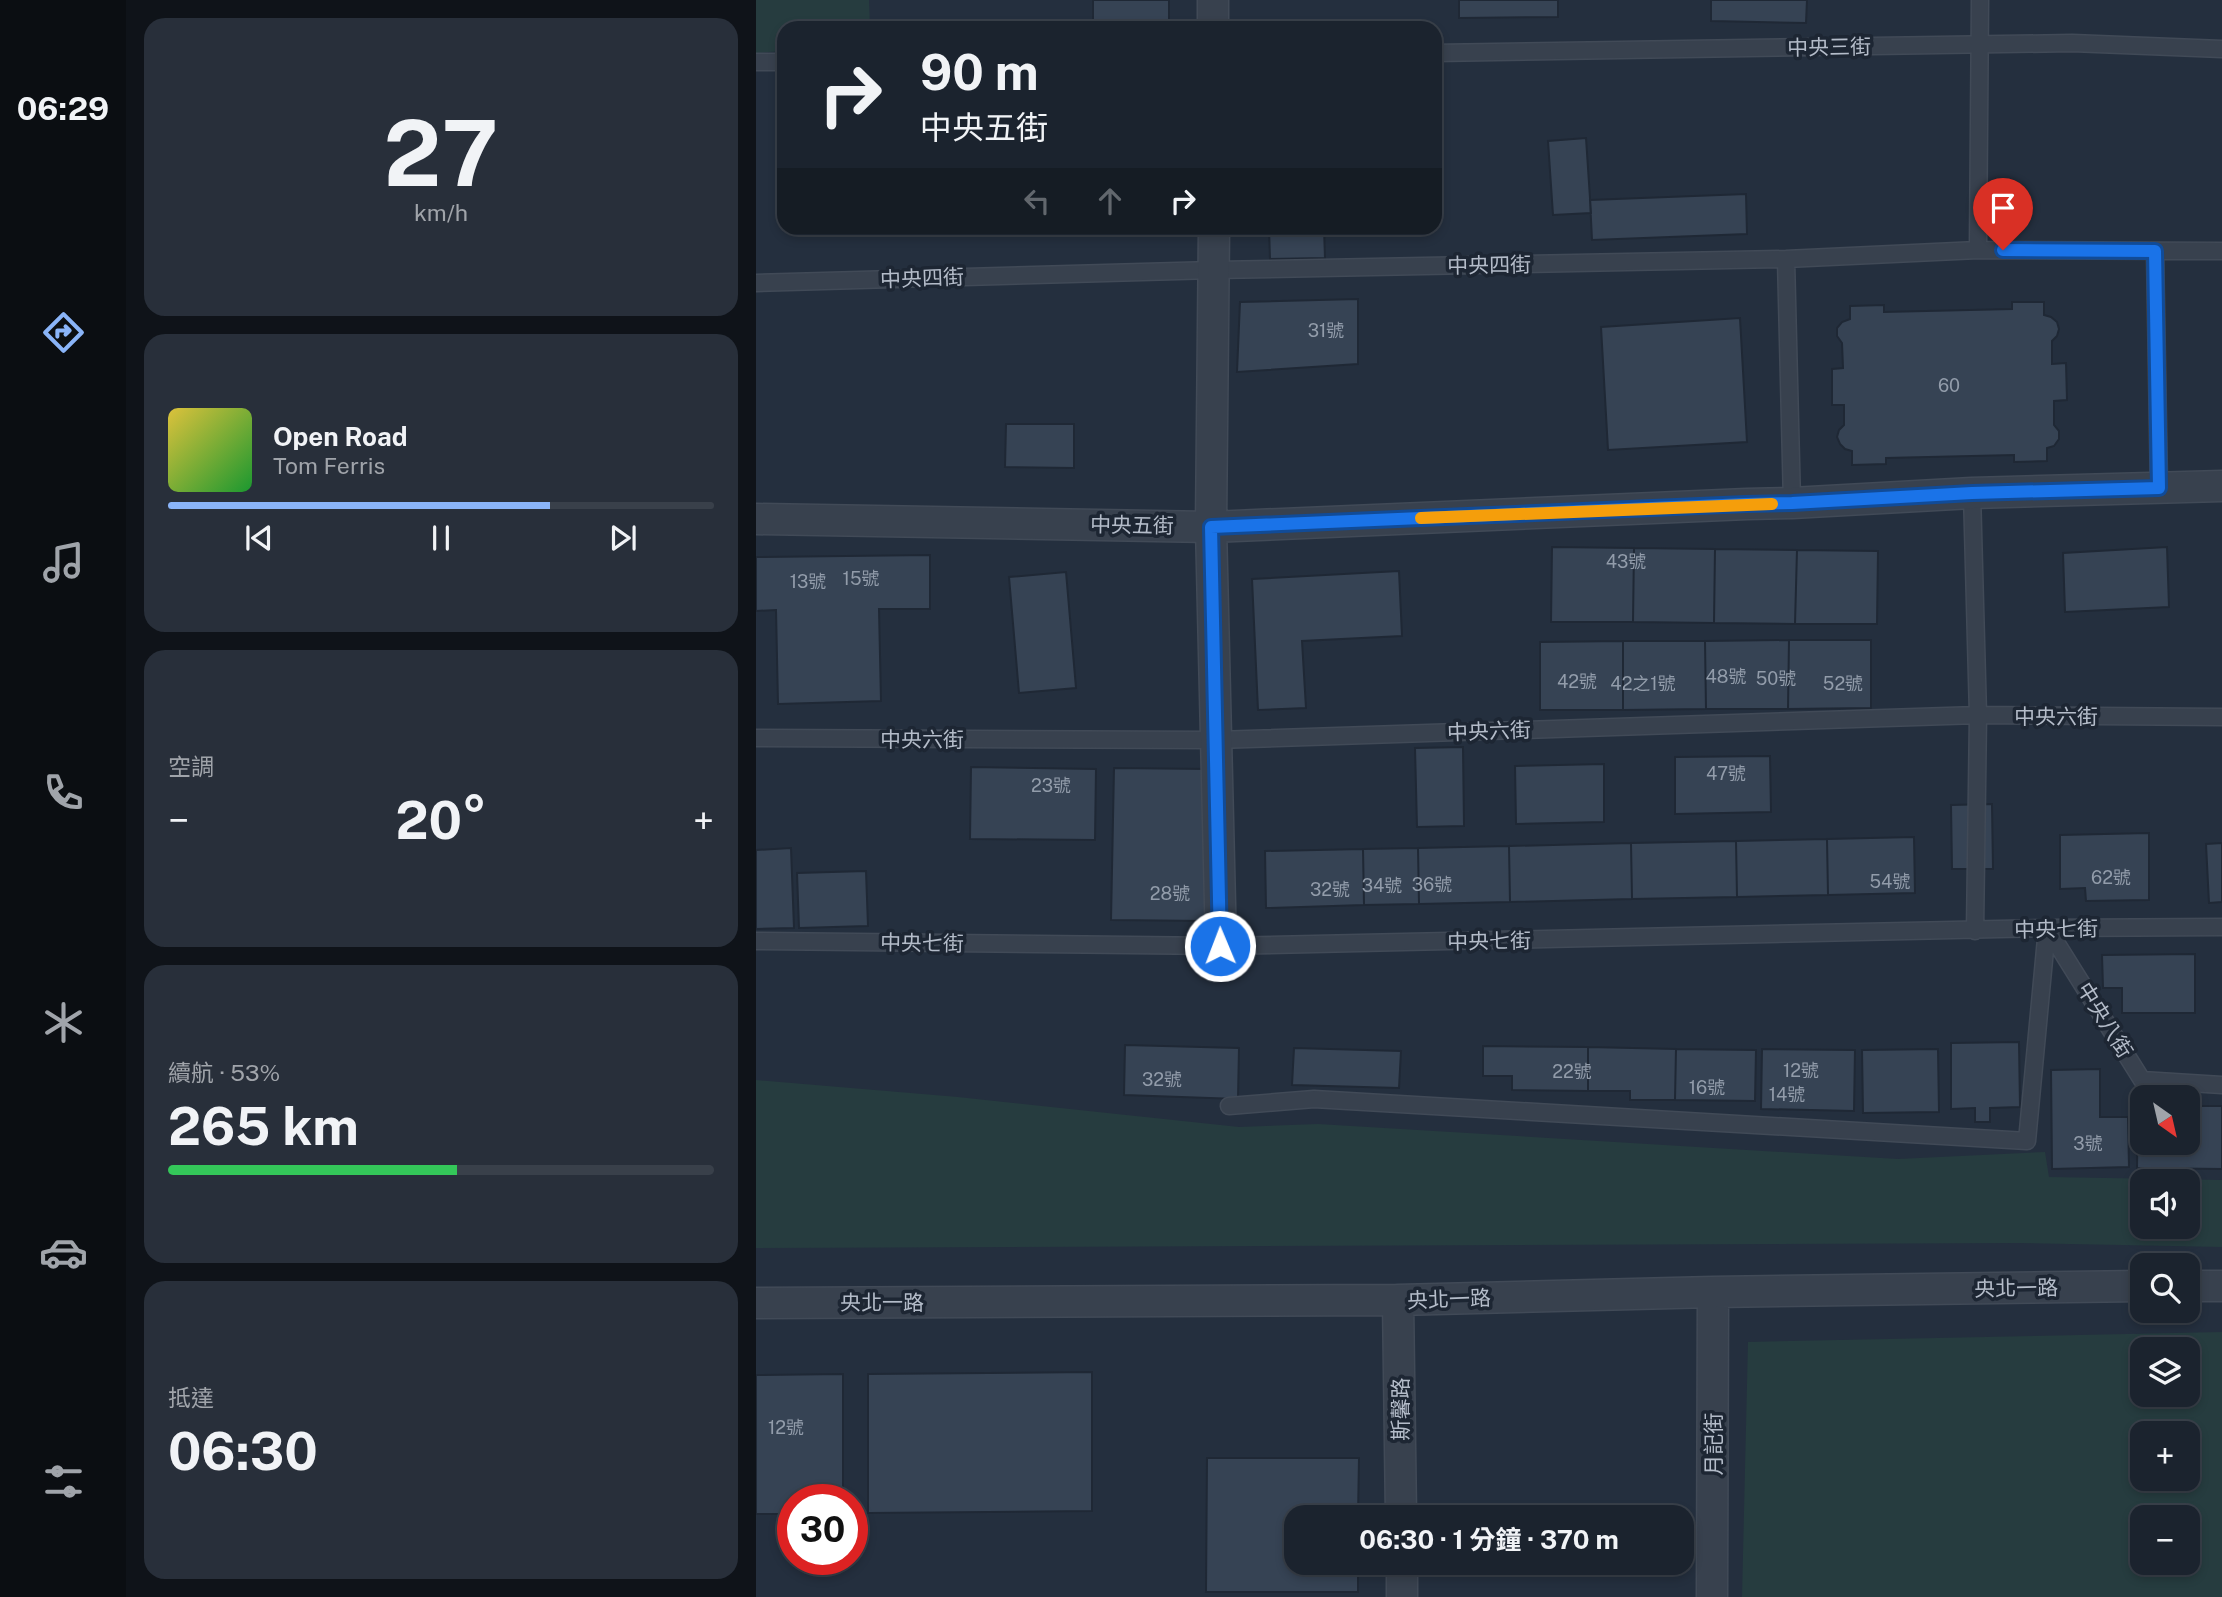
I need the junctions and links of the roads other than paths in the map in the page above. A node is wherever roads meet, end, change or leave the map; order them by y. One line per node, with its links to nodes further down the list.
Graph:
1 (1213, 0): 3 (street)
2 (1979, 0): 4 (lane)
3 (1213, 21)
4 (1979, 45): 5 (lane, 中央三街); 6 (lane, 中央三街); 10 (lane)
5 (2222, 49)
6 (1442, 53)
7 (756, 62): 8 (lane)
8 (777, 62)
9 (1214, 235): 14 (street)
10 (1978, 250): 11 (lane, 中央四街); 13 (lane, 中央四街)
11 (2155, 251): 12 (lane, 中央四街); 17 (lane)
12 (2222, 251)
13 (1786, 259): 14 (lane, 中央四街); 19 (lane)
14 (1214, 270): 15 (lane, 中央四街); 21 (street)
15 (756, 283)
16 (2222, 486): 17 (street, 中央五街)
17 (2159, 488): 18 (street, 中央五街)
18 (1972, 493): 19 (street, 中央五街); 22 (lane)
19 (1792, 503): 21 (street, 中央五街)
20 (756, 519): 21 (street, 中央五街)
21 (1211, 527): 25 (street)
22 (1978, 715): 23 (lane, 中央六街); 25 (lane, 中央六街); 28 (lane)
23 (2222, 717)
24 (756, 738): 25 (lane, 中央六街)
25 (1216, 740): 30 (street)
26 (2222, 927): 27 (lane, 中央七街)
27 (2047, 928): 28 (lane, 中央七街); 31 (lane, 中央八街); 32 (lane)
28 (1975, 931): 30 (lane, 中央七街)
29 (756, 941): 30 (lane, 中央七街)
30 (1220, 946)
31 (2222, 1085)
32 (1229, 1107)
33 (2130, 1286): 36 (street, 央北一路)
34 (2200, 1286): 35 (street)
35 (2222, 1286)
36 (1713, 1292): 37 (street, 央北一路); 42 (street, 月記街)
37 (1398, 1300): 38 (street, 央北一路); 39 (street, 斯馨路)
38 (756, 1303)
39 (1401, 1505)
40 (1402, 1575): 41 (street)
41 (1402, 1597)
42 (1712, 1597)

